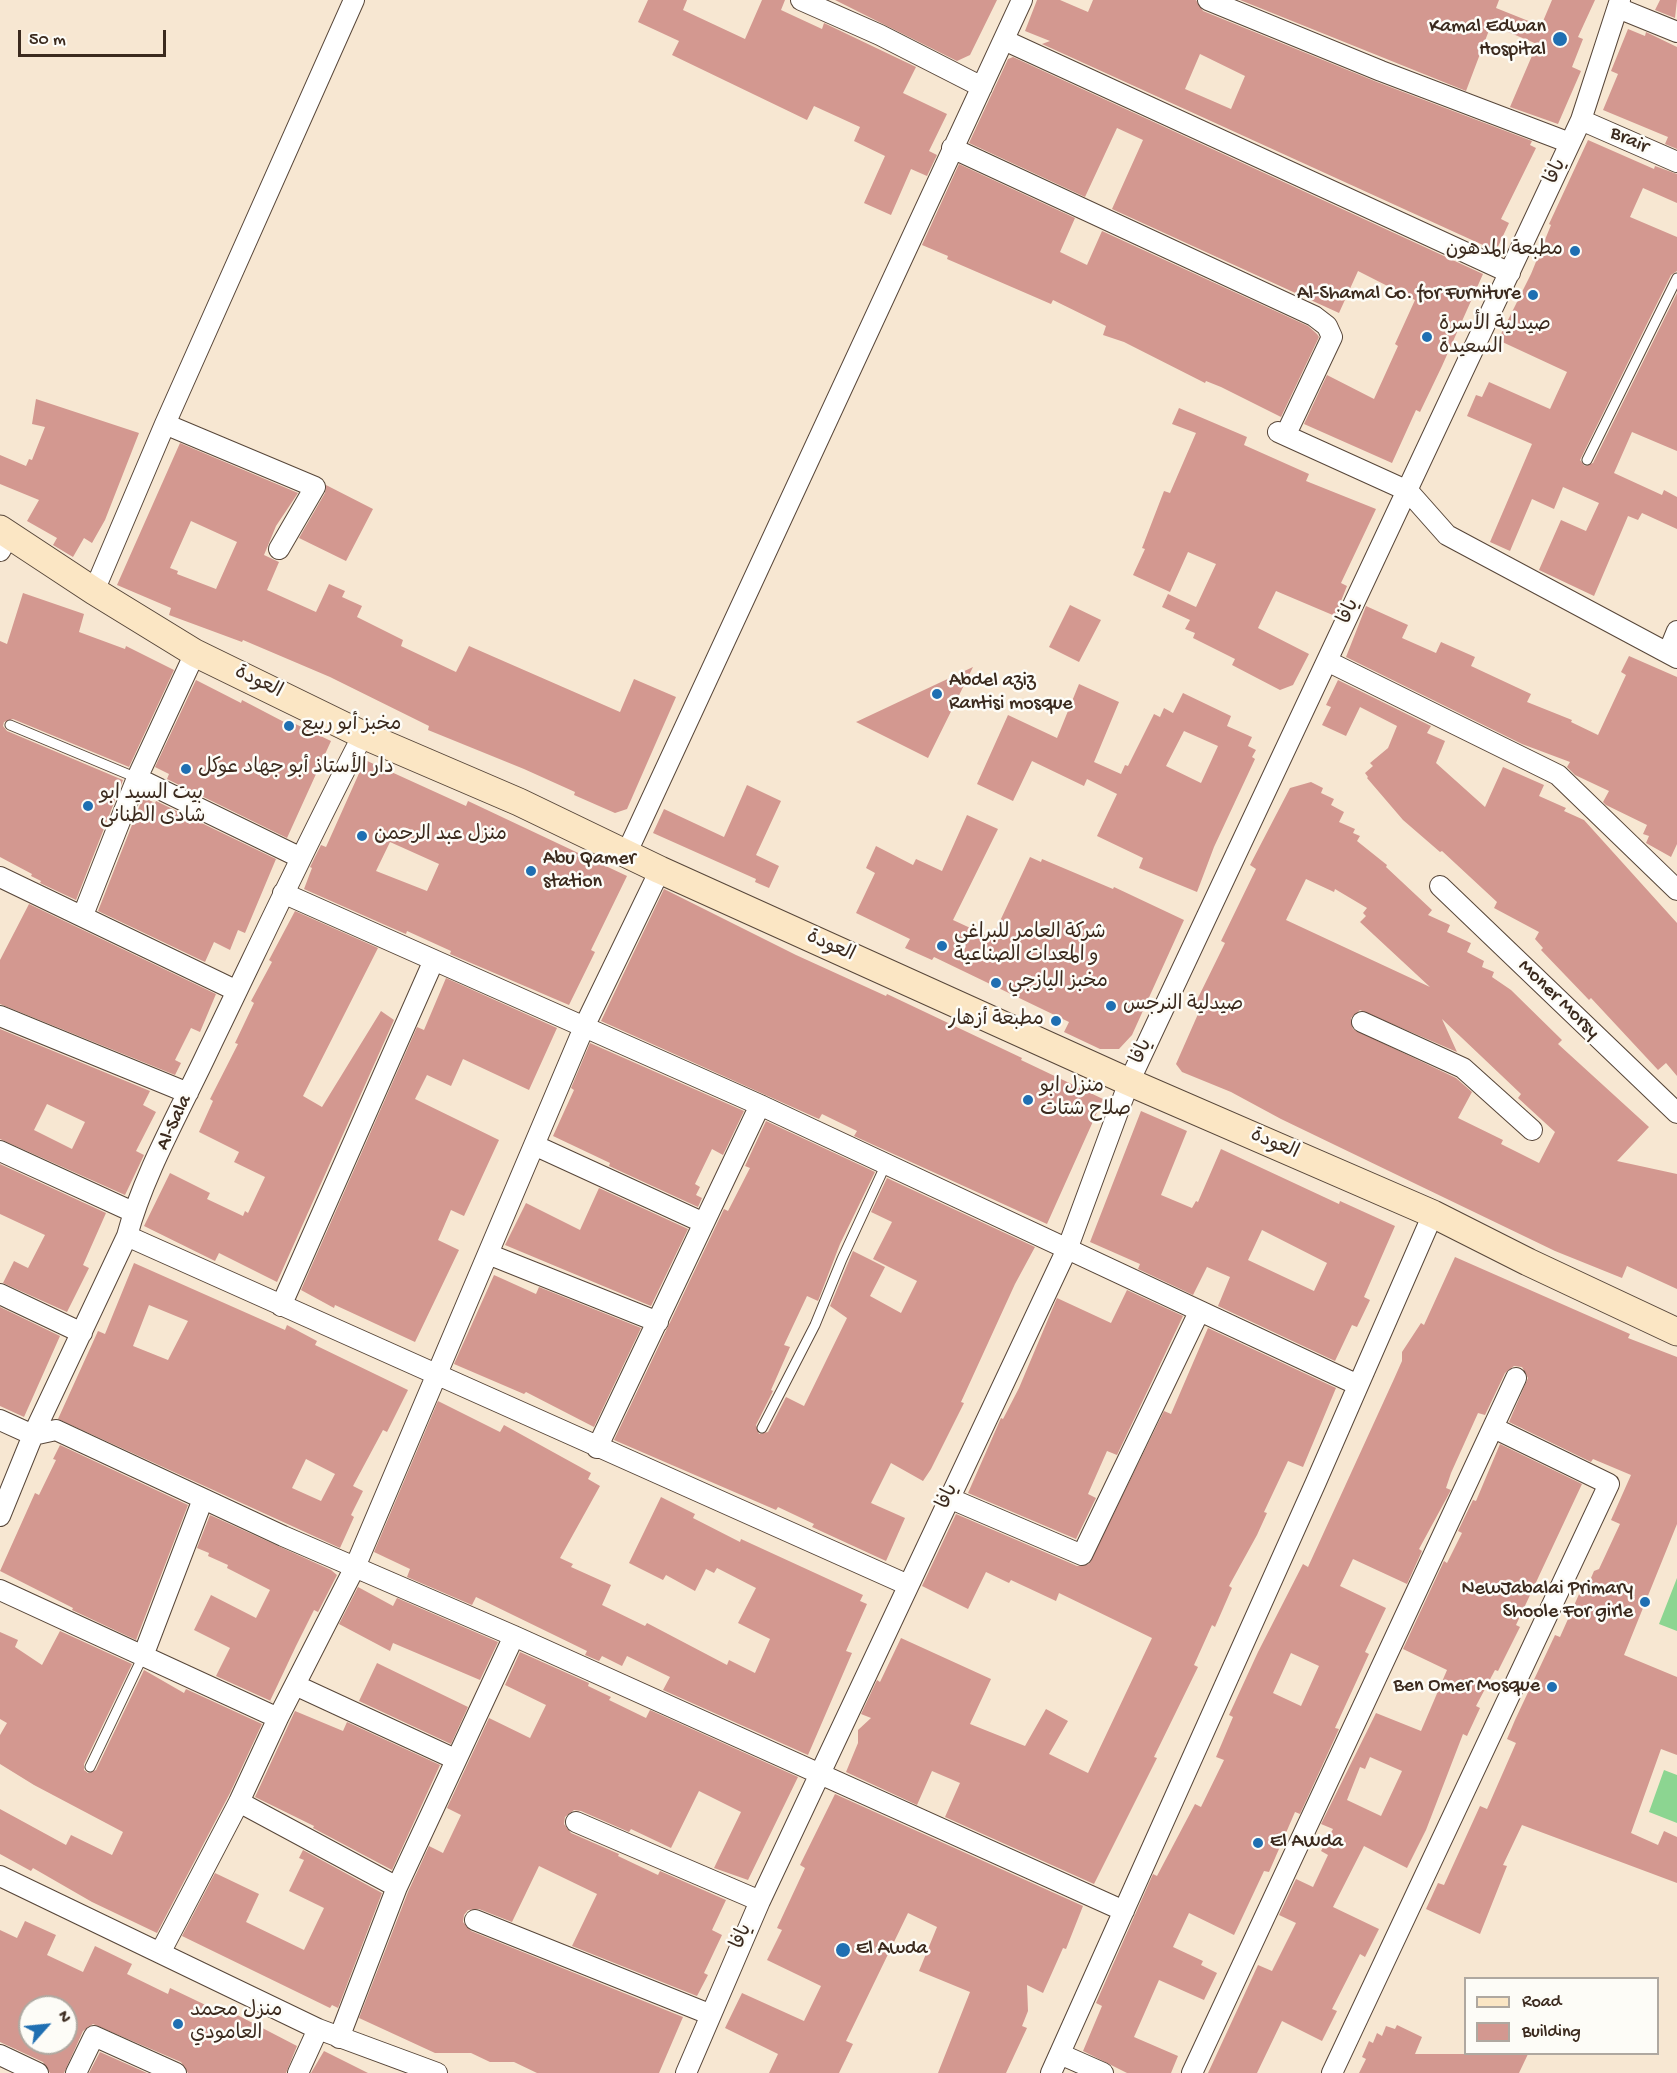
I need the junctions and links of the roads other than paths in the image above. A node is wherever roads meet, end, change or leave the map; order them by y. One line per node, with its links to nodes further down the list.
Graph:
1 (354, 0): 15 (street)
2 (801, 0): 8 (street)
3 (1022, 0): 7 (street)
4 (1208, 0): 10 (street)
5 (1619, 4): 6 (street); 9 (street, يافا)
6 (1677, 32)
7 (1004, 40): 8 (street); 13 (street)
8 (982, 87): 11 (street)
9 (1581, 120): 10 (street, يافا); 12 (street, Brair)
10 (1570, 143): 13 (street, يافا)
11 (952, 148): 17 (street); 28 (street)
12 (1677, 162)
13 (1510, 273): 17 (street, يافا)
14 (1677, 278): 16 (lane)
15 (165, 424): 19 (street); 20 (street)
16 (1587, 460)
17 (1408, 491): 23 (street); 24 (street, يافا)
18 (3, 538): 20 (main road, العودة)
19 (279, 549)
20 (94, 591): 22 (main road, العودة)
21 (1677, 632): 23 (street)
22 (195, 653): 26 (main road, العودة); 27 (street)
23 (1672, 655)
24 (1327, 662): 33 (street); 41 (street, يافا)
25 (10, 724): 27 (lane)
26 (363, 735): 28 (main road, العودة); 29 (street, Al-Sala)
27 (136, 778): 29 (street); 35 (street)
28 (627, 852): 30 (main road, العودة)
29 (299, 857): 34 (street, Al-Sala)
30 (660, 870): 40 (street); 41 (main road, العودة)
31 (0, 877): 35 (street)
32 (1440, 886): 44 (street, Moner Morsy)
33 (1677, 890)
34 (283, 893): 36 (street); 37 (street, Al-Sala)
35 (83, 915): 37 (street)
36 (434, 960): 40 (street); 56 (street)
37 (237, 991): 42 (street, Al-Sala)
38 (0, 1016): 42 (street)
39 (1362, 1022): 45 (street)
40 (585, 1025): 43 (street); 46 (street)
41 (1129, 1082): 50 (main road, العودة); 53 (street, يافا)
42 (188, 1094): 49 (street, Al-Sala)
43 (760, 1105): 48 (street); 51 (street)
44 (1675, 1105)
45 (1532, 1130)
46 (534, 1145): 51 (street); 54 (street)
47 (0, 1151): 49 (street)
48 (886, 1164): 53 (street); 65 (lane)
49 (134, 1212): 52 (street, Al-Sala)
50 (1433, 1214): 59 (main road, العودة); 63 (street)
51 (704, 1223): 58 (street)
52 (127, 1236): 56 (street); 60 (street, Al-Sala)
53 (1068, 1247): 57 (street); 69 (street, يافا)
54 (488, 1254): 58 (street); 61 (street)
55 (0, 1294): 60 (street)
56 (281, 1306): 61 (street)
57 (1199, 1312): 63 (street); 69 (street)
58 (657, 1322): 68 (street)
59 (1677, 1332)
60 (82, 1333): 67 (street, Al-Sala)
61 (435, 1375): 68 (street); 72 (street)
62 (1516, 1378): 66 (street)
63 (1358, 1385): 87 (street)
64 (0, 1420): 67 (street)
65 (762, 1428)
66 (1494, 1428): 103 (street); 104 (street)
67 (33, 1435): 70 (street); 71 (street, Al-Sala)
68 (597, 1448): 73 (street)
69 (949, 1498): 73 (street, يافا)
70 (203, 1499): 72 (street); 76 (street)
71 (0, 1516)
72 (356, 1567): 75 (street); 77 (street)
73 (908, 1585): 81 (street, يافا)
74 (0, 1590): 76 (street)
75 (514, 1636): 79 (street); 81 (street)
76 (143, 1656): 78 (street); 80 (lane)
77 (295, 1685): 78 (street); 79 (street)
78 (278, 1718): 82 (street)
79 (455, 1759): 85 (street)
80 (90, 1767)
81 (821, 1774): 86 (street, يافا); 87 (street)
82 (239, 1802): 85 (street); 89 (street)
83 (576, 1822): 86 (street)
84 (0, 1876): 89 (street)
85 (397, 1887): 92 (street)
86 (759, 1901): 90 (street, يافا)
87 (1124, 1911): 93 (street)
88 (475, 1920): 90 (street)
89 (160, 1953): 91 (street)
90 (709, 2014): 100 (street, يافا)
91 (318, 2029): 92 (street); 98 (street)
92 (339, 2038): 99 (street)
93 (1060, 2054): 101 (street); 102 (street)
94 (0, 2055): 95 (street)
95 (38, 2073)
96 (76, 2073): 97 (street)
97 (176, 2073)
98 (298, 2073)
99 (437, 2073)
100 (686, 2073)
101 (1051, 2073)
102 (1103, 2073)
103 (1192, 2073)
104 (1332, 2073)

